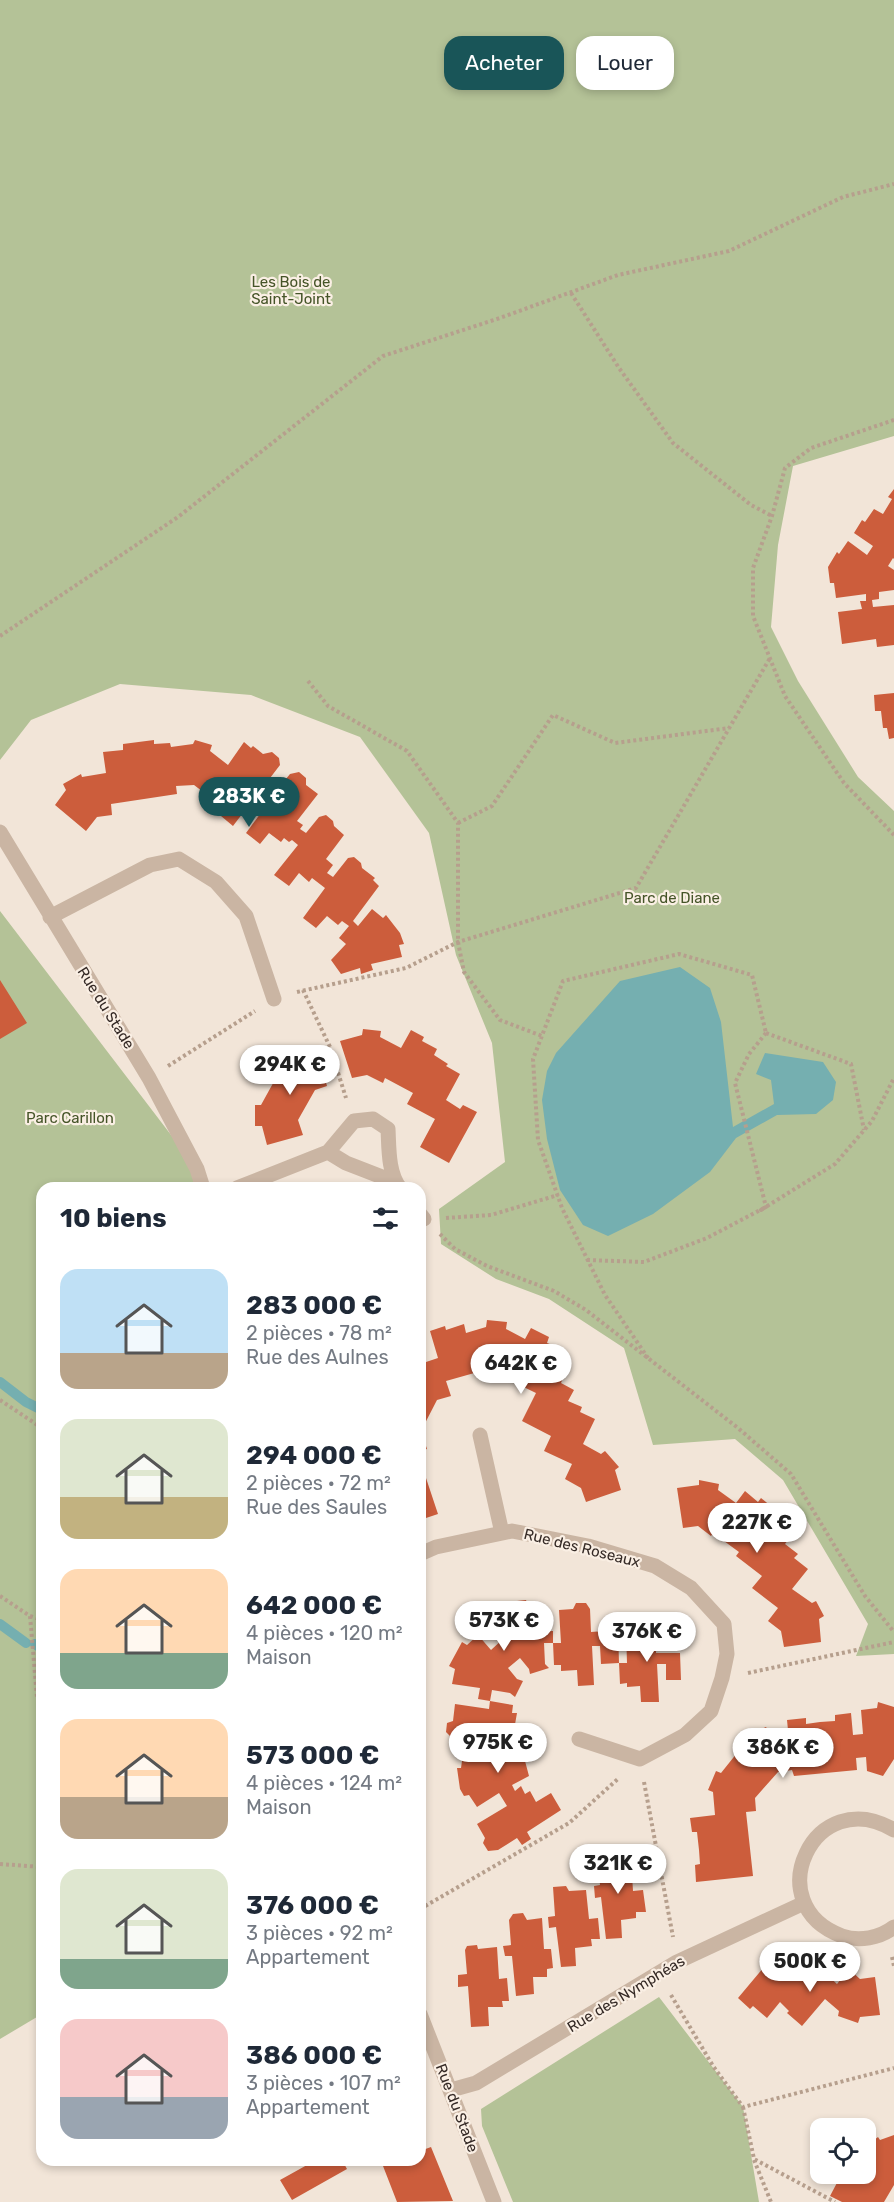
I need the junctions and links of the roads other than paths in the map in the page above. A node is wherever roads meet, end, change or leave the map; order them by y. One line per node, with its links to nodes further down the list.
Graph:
1 (0, 832): 2 (street, Rue du Stade)
2 (50, 917): 3 (street); 5 (street, Rue du Stade)
3 (274, 999)
4 (328, 1152): 6 (street); 7 (street); 8 (street)
5 (201, 1182)
6 (252, 1182)
7 (390, 1182)
8 (396, 1182)
9 (480, 1435): 10 (street, Rue des Roseaux)
10 (502, 1533): 11 (street, Rue des Roseaux); 12 (street, Rue des Roseaux)
11 (426, 1551)
12 (579, 1739)
13 (894, 1830): 14 (street)
14 (804, 1903): 15 (street); 17 (street, Rue des Nymphéas)
15 (894, 1927)
16 (426, 2029): 17 (street, Rue du Stade)
17 (451, 2090): 18 (street, Rue du Stade)
18 (494, 2202)

